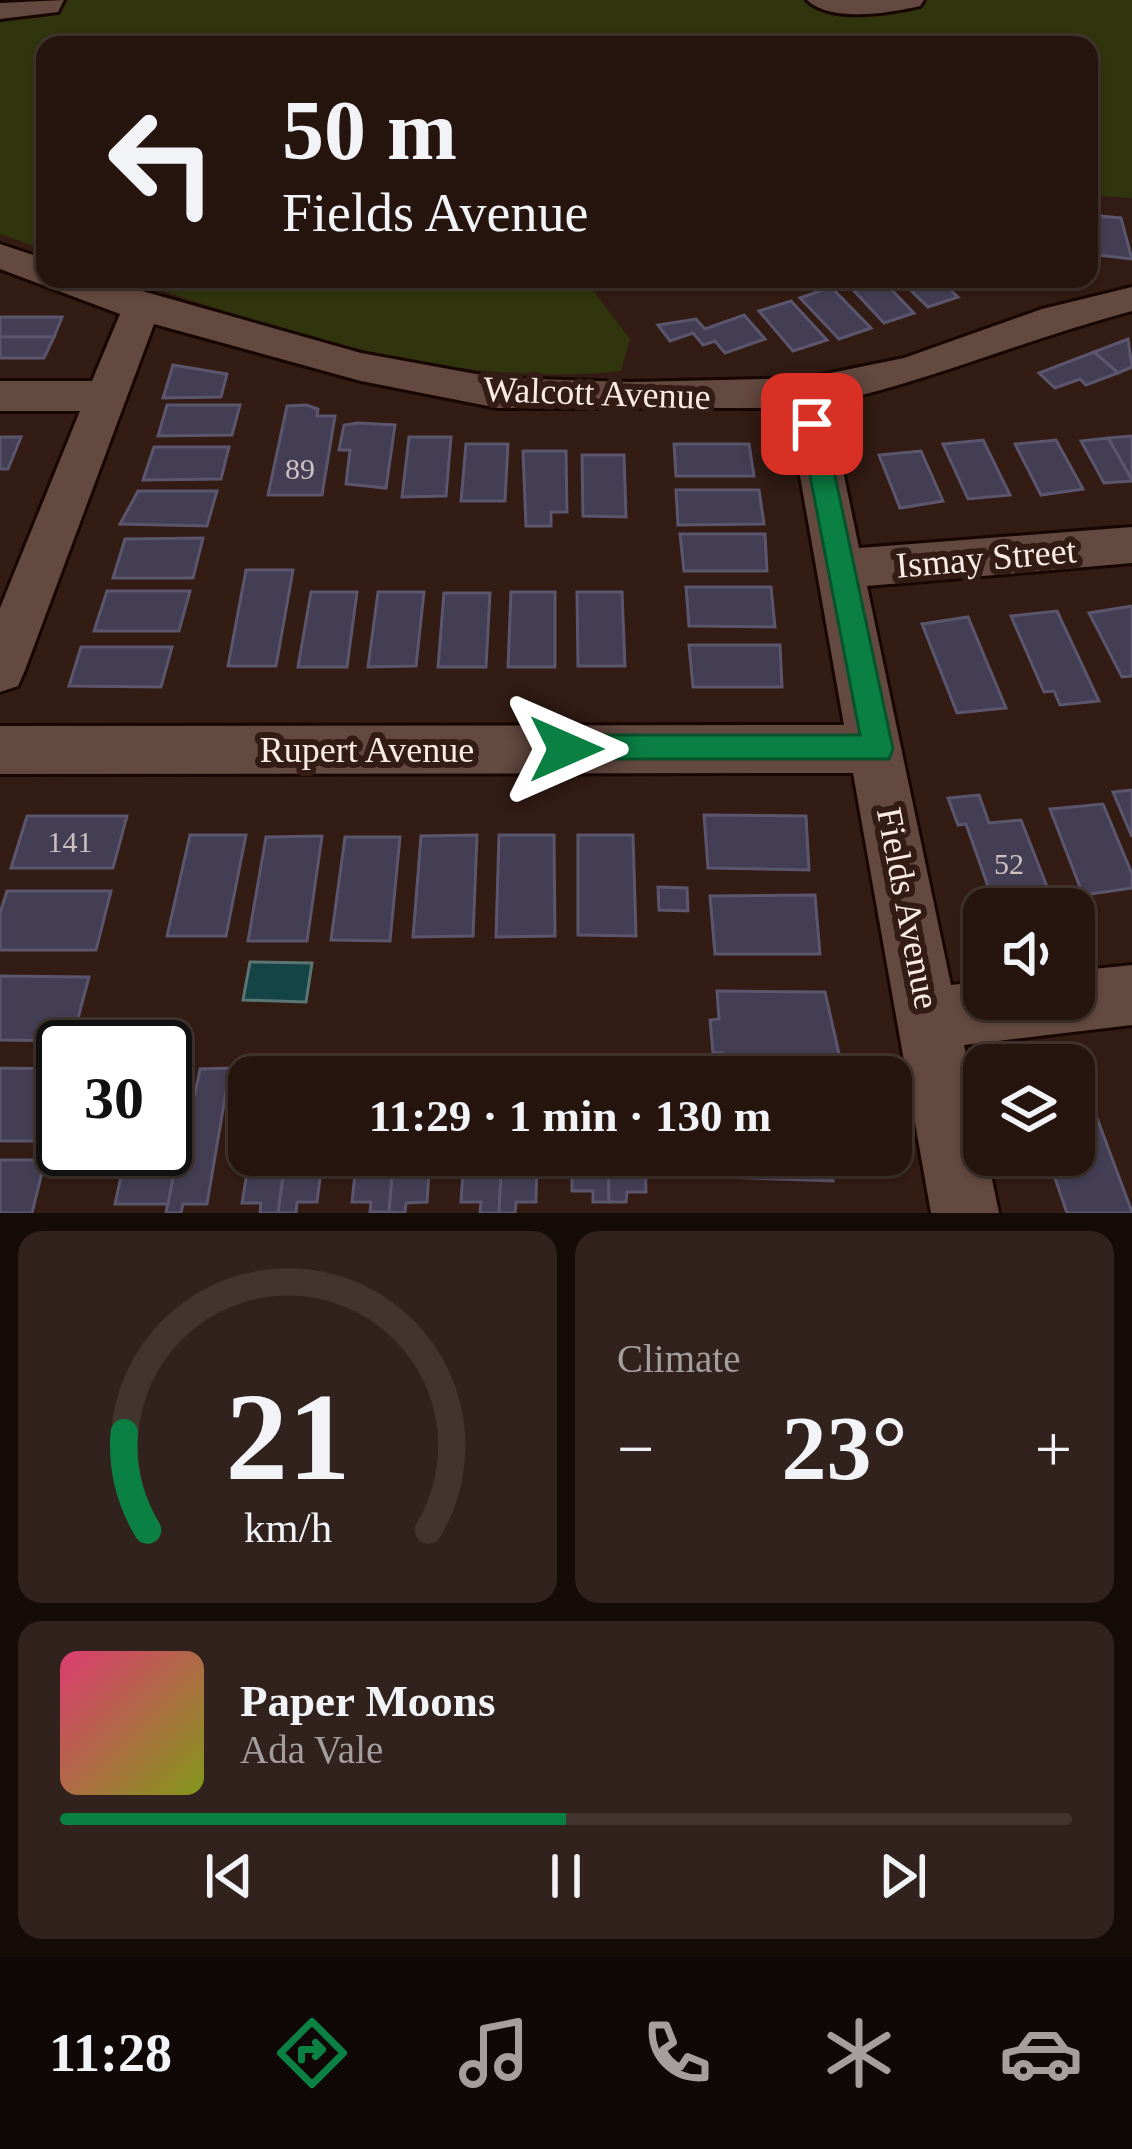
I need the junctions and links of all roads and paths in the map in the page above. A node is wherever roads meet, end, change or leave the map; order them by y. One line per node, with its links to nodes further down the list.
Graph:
1 (50, 0): 4 (street)
2 (821, 0): 3 (street)
3 (910, 0)
4 (0, 11)
5 (0, 256): 6 (street)
6 (36, 269)
7 (87, 288): 9 (street, Walcott Avenue)
8 (1132, 299): 10 (street, Walcott Avenue)
9 (141, 308): 10 (street, Walcott Avenue); 12 (street)
10 (806, 393): 14 (street, Fields Avenue)
11 (0, 396): 12 (street)
12 (105, 396): 15 (street)
13 (1132, 545): 14 (street, Ismay Street)
14 (841, 568): 16 (street, Fields Avenue)
15 (0, 670)
16 (878, 749): 17 (street, Rupert Avenue); 19 (street, Fields Avenue)
17 (0, 750)
18 (1132, 995): 19 (street)
19 (930, 1018): 20 (street, Fields Avenue)
20 (965, 1213)

